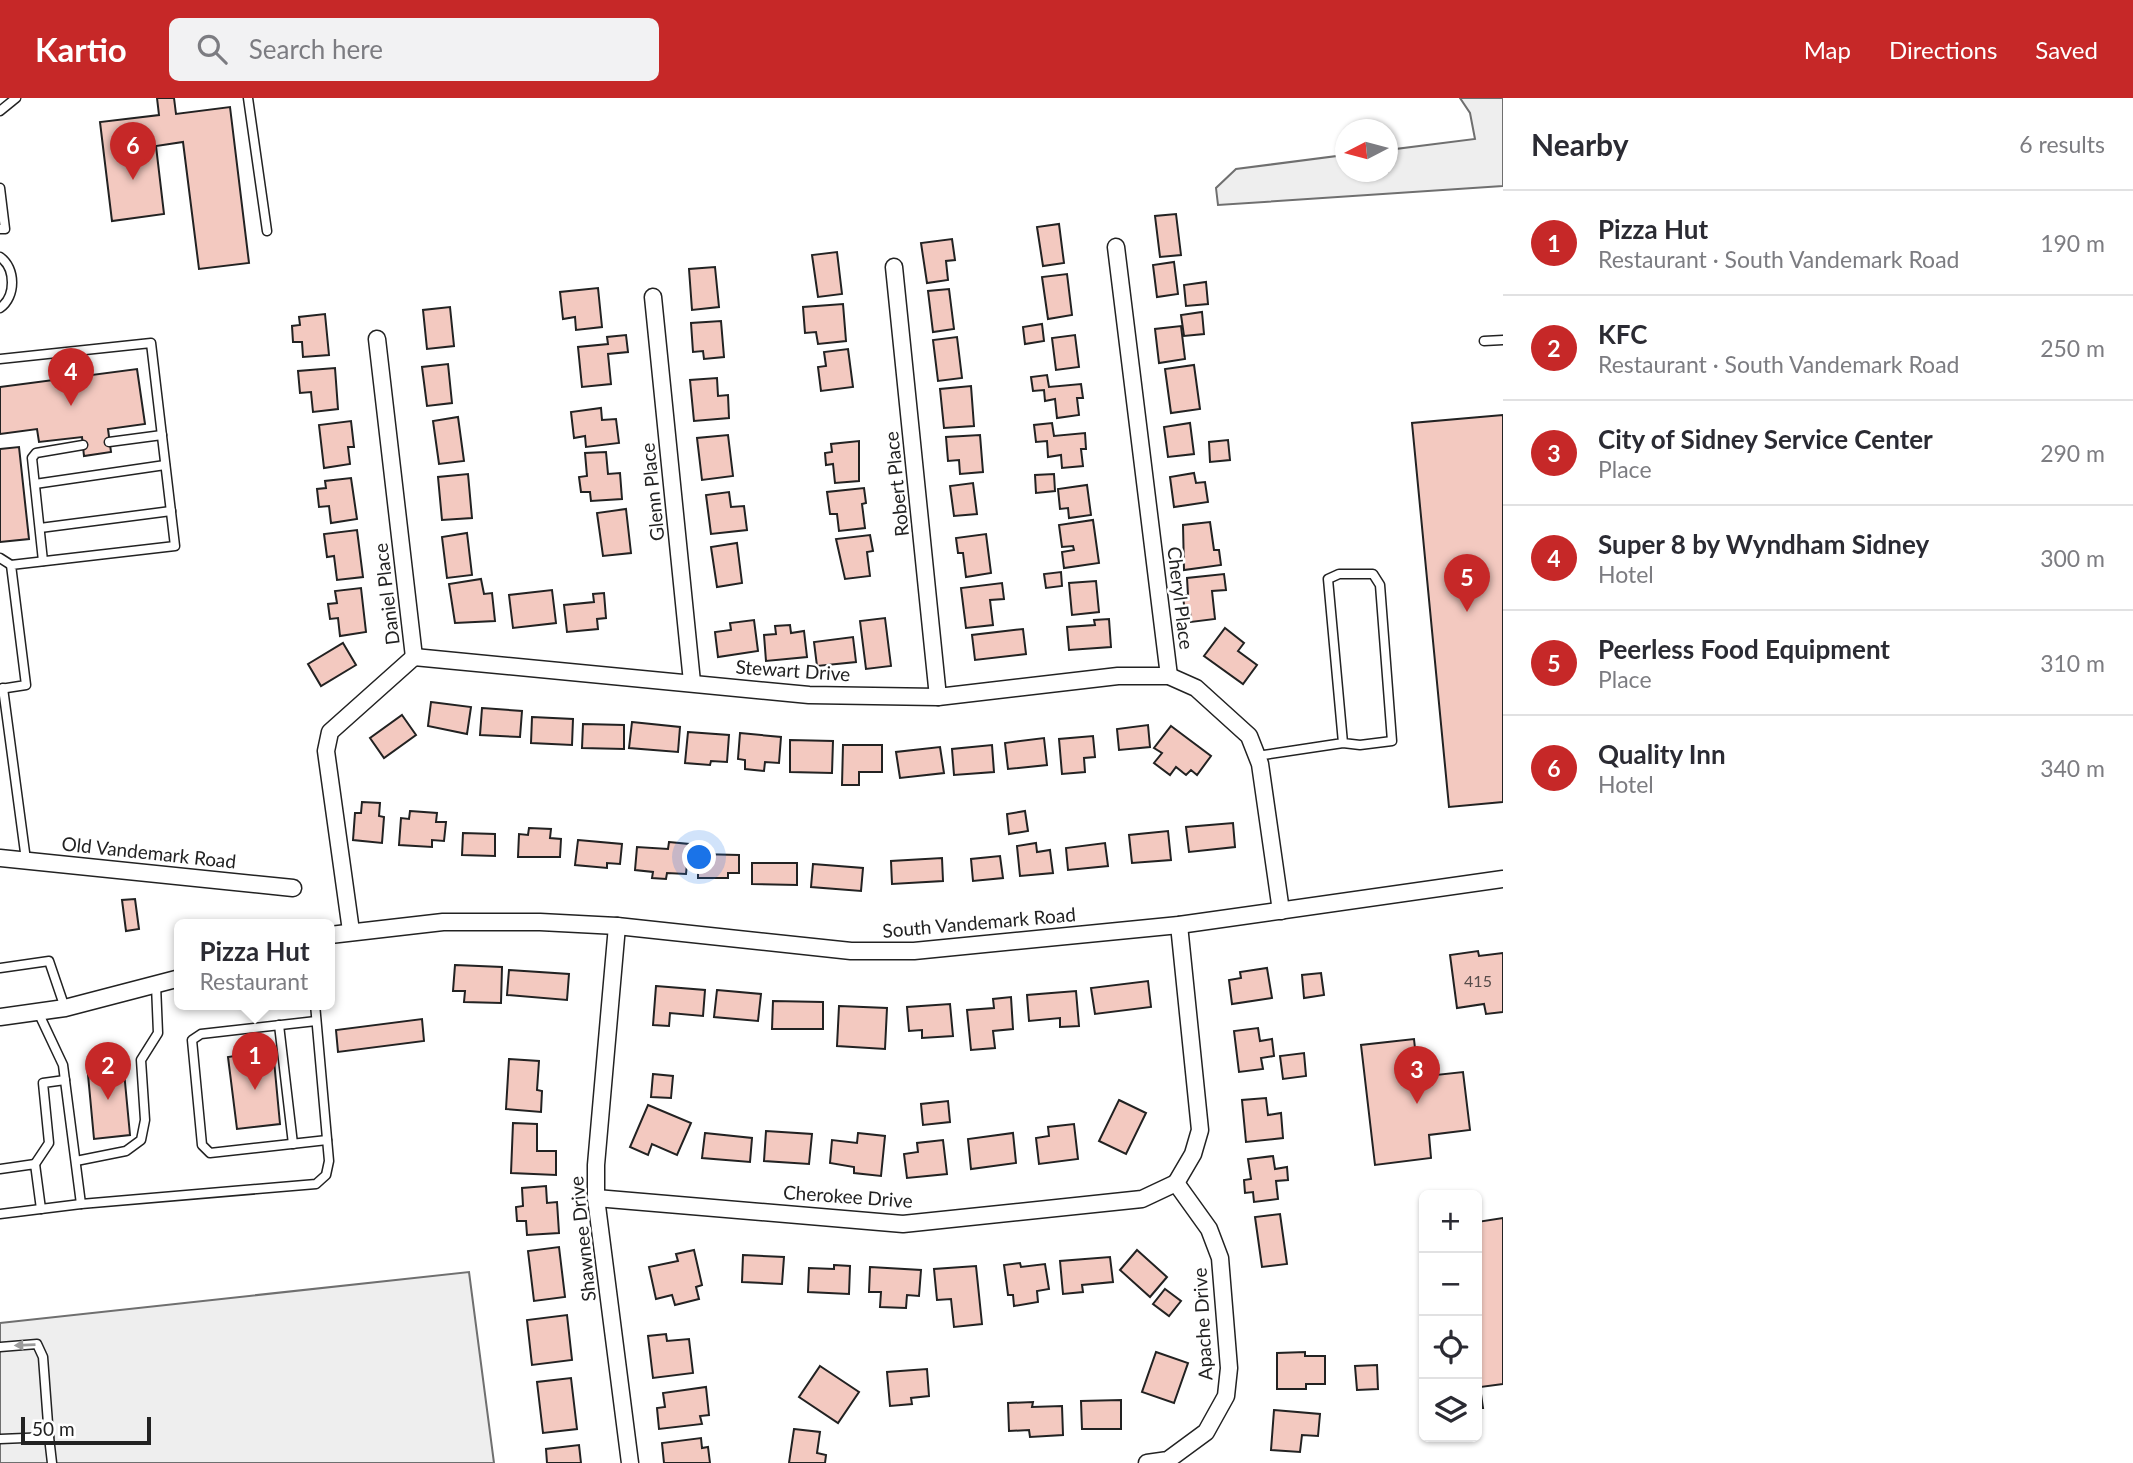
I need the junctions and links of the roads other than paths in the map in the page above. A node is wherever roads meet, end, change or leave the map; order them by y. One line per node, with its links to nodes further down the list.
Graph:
1 (16, 98): 3 (lane)
2 (248, 98): 6 (lane)
3 (0, 111)
4 (0, 188): 5 (lane)
5 (0, 229)
6 (267, 231)
7 (1116, 247): 27 (street, Cheryl Place)
8 (0, 257): 11 (lane)
9 (894, 267): 30 (street, Robert Place)
10 (653, 298): 28 (street, Glenn Place)
11 (0, 308)
12 (377, 339): 26 (street, Daniel Place)
13 (1503, 340): 14 (lane)
14 (1484, 341)
15 (0, 359): 16 (lane)
16 (162, 435): 17 (lane); 19 (lane)
17 (109, 442)
18 (83, 445): 20 (lane)
19 (165, 465): 20 (lane); 21 (lane)
20 (35, 484): 22 (lane)
21 (171, 512): 22 (lane); 24 (lane)
22 (40, 528): 24 (lane)
23 (0, 558): 25 (lane)
24 (43, 561): 25 (lane)
25 (11, 565): 29 (lane)
26 (414, 657): 28 (street, Stewart Drive); 40 (street, Daniel Place)
27 (1169, 676): 30 (street, Stewart Drive); 32 (street, Cheryl Place)
28 (692, 682): 30 (street, Stewart Drive)
29 (2, 689): 34 (lane)
30 (938, 697)
31 (1343, 743): 31 (lane); 32 (lane)
32 (1257, 756): 37 (street, Cheryl Place)
33 (0, 858): 34 (street, Old Vandemark Road)
34 (26, 860): 36 (street, Old Vandemark Road)
35 (1503, 879): 37 (street, South Vandemark Road)
36 (293, 888)
37 (1281, 911): 38 (street, South Vandemark Road)
38 (1178, 925): 39 (street, South Vandemark Road); 57 (street)
39 (617, 926): 40 (street, South Vandemark Road); 58 (street, Shawnee Drive)
40 (351, 931): 41 (street, South Vandemark Road)
41 (335, 934)
42 (0, 968): 45 (lane)
43 (174, 980): 44 (street)
44 (156, 985): 45 (street); 54 (lane)
45 (65, 1008): 47 (street)
46 (315, 1010): 49 (lane)
47 (38, 1012): 48 (street); 51 (lane)
48 (0, 1017)
49 (316, 1021): 50 (lane); 52 (lane)
50 (279, 1025): 53 (lane); 53 (lane)
51 (65, 1080): 54 (lane); 55 (lane)
52 (327, 1140): 53 (lane); 59 (lane)
53 (293, 1144)
54 (76, 1161): 59 (lane)
55 (35, 1164): 56 (lane); 60 (lane)
56 (0, 1169)
57 (1176, 1183): 58 (street, Cherokee Drive); 65 (street, Apache Drive)
58 (596, 1198): 67 (street, Shawnee Drive)
59 (81, 1204): 60 (lane)
60 (40, 1209): 61 (lane)
61 (0, 1214)
62 (0, 1348): 63 (lane, one-way to 62)
63 (49, 1437): 64 (lane); 66 (lane)
64 (0, 1439)
65 (1168, 1461): 68 (street)
66 (52, 1463)
67 (630, 1463)
68 (1147, 1463)

